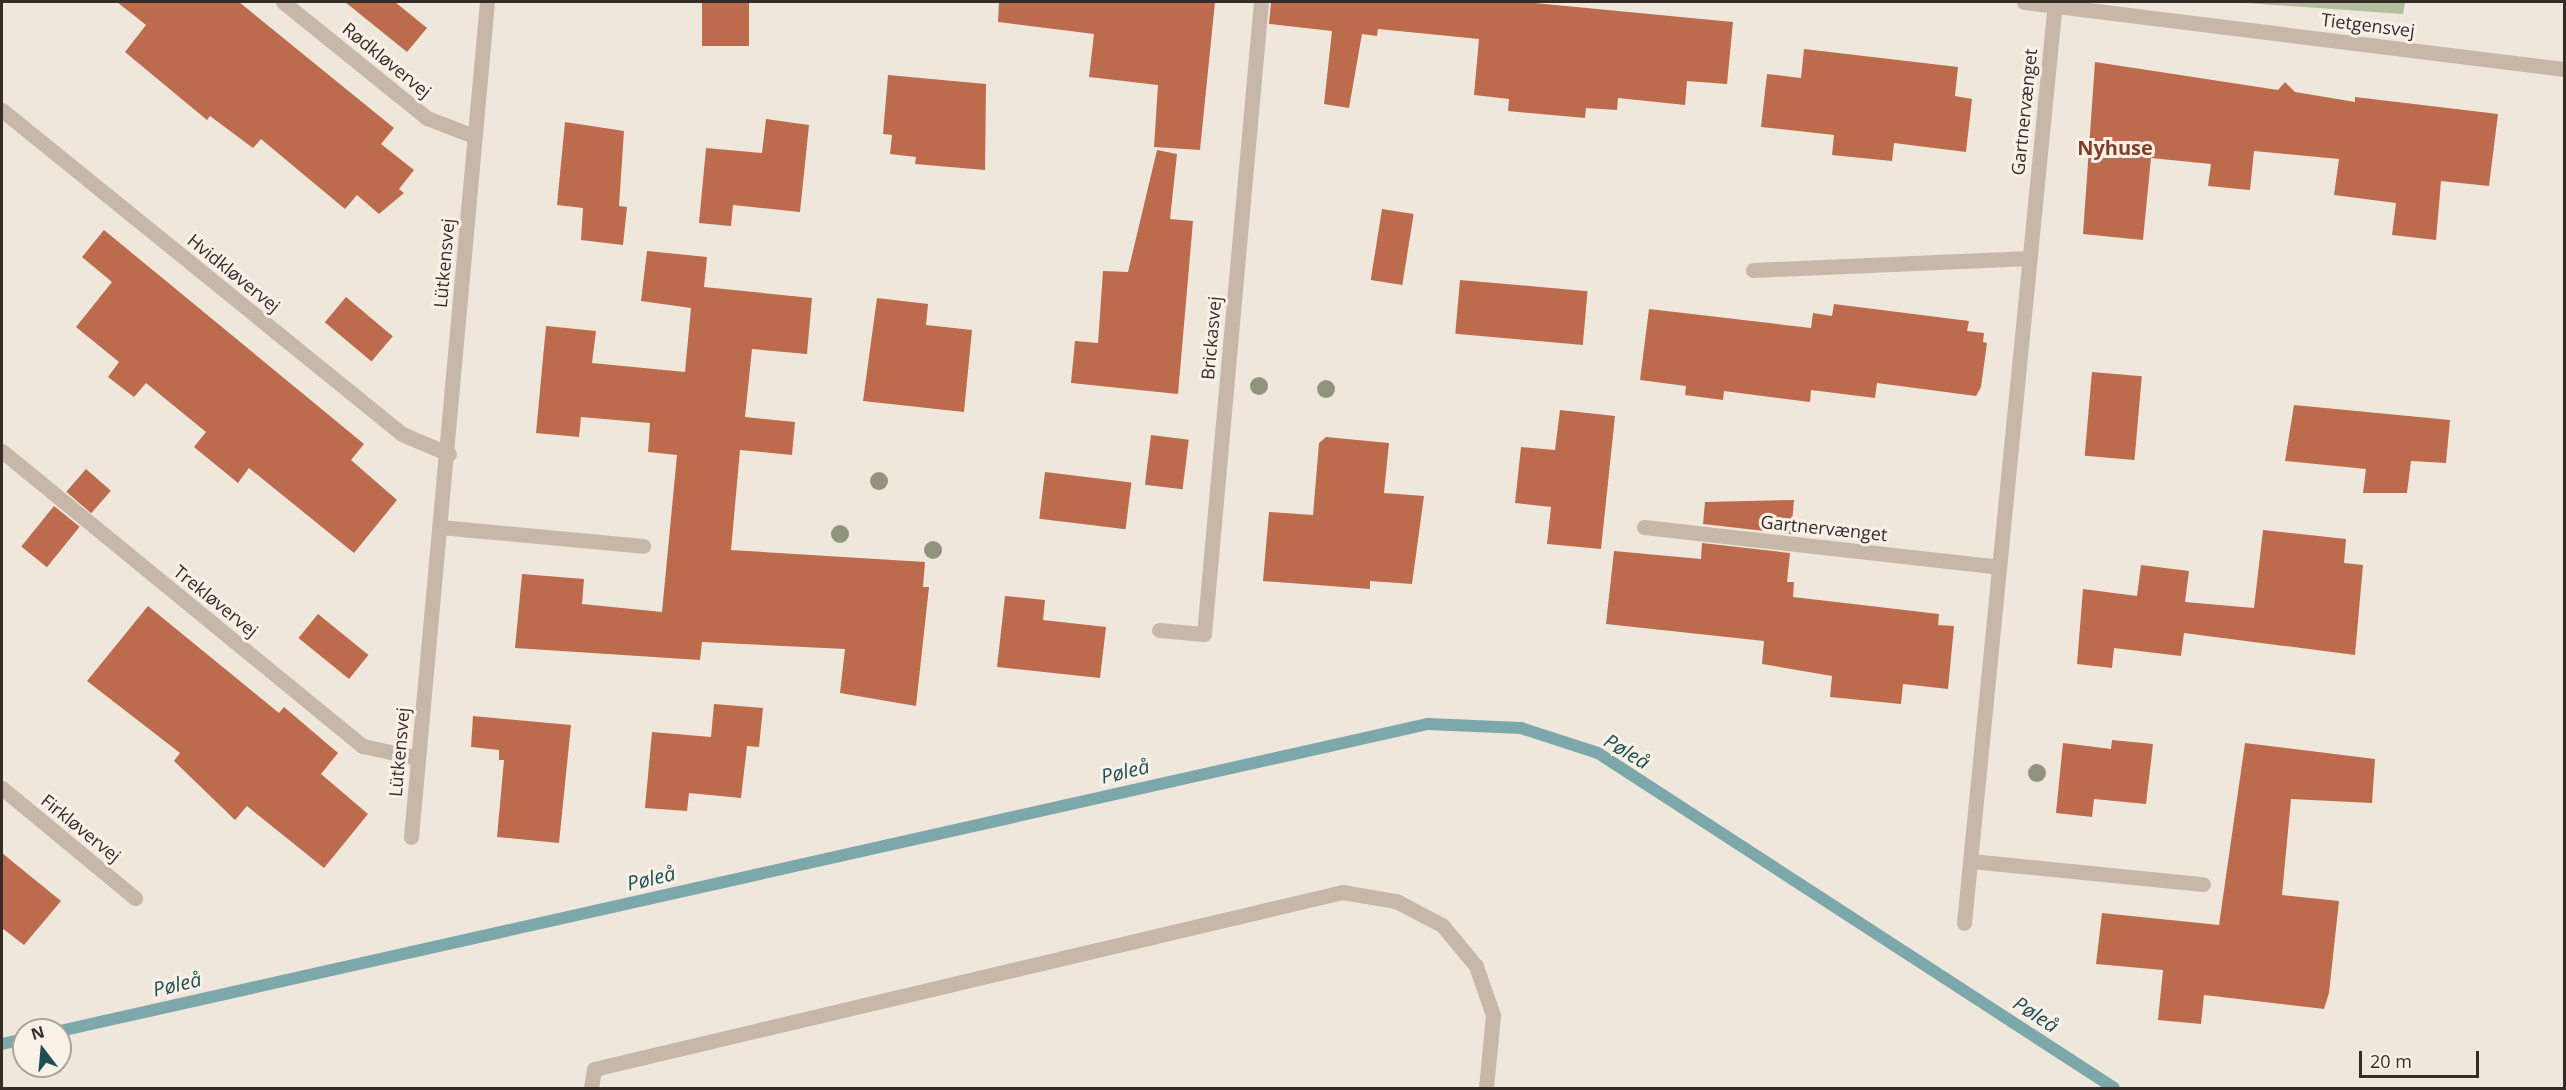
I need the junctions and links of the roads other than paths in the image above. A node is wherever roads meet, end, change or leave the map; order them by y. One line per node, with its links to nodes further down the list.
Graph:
1 (283, 2): 8 (street, Rødkløvervej)
2 (488, 2): 8 (street, Lütkensvej)
3 (1261, 2): 17 (street, Brickasvej)
4 (2024, 2): 5 (street, Tietgensvej)
5 (2055, 3): 6 (street, Tietgensvej); 9 (street, Gartnervænget)
6 (2565, 69)
7 (2, 110): 12 (street, Hvidkløvervej)
8 (474, 136): 12 (street, Lütkensvej)
9 (2030, 258): 10 (street); 16 (street, Gartnervænget)
10 (1753, 270)
11 (2, 451): 18 (street, Trekløvervej)
12 (449, 454): 13 (street, Lütkensvej)
13 (440, 527): 15 (street); 18 (street, Lütkensvej)
14 (1644, 527): 16 (street, Gartnervænget)
15 (643, 546)
16 (1999, 567): 21 (street, Gartnervænget)
17 (1160, 630)
18 (417, 758): 20 (street, Lütkensvej)
19 (2, 788): 23 (street, Firkløvervej)
20 (411, 837)
21 (1971, 861): 22 (street); 24 (street, Gartnervænget)
22 (2203, 884)
23 (135, 898)
24 (1964, 923)
25 (591, 1089): 26 (street)
26 (1486, 1089)

